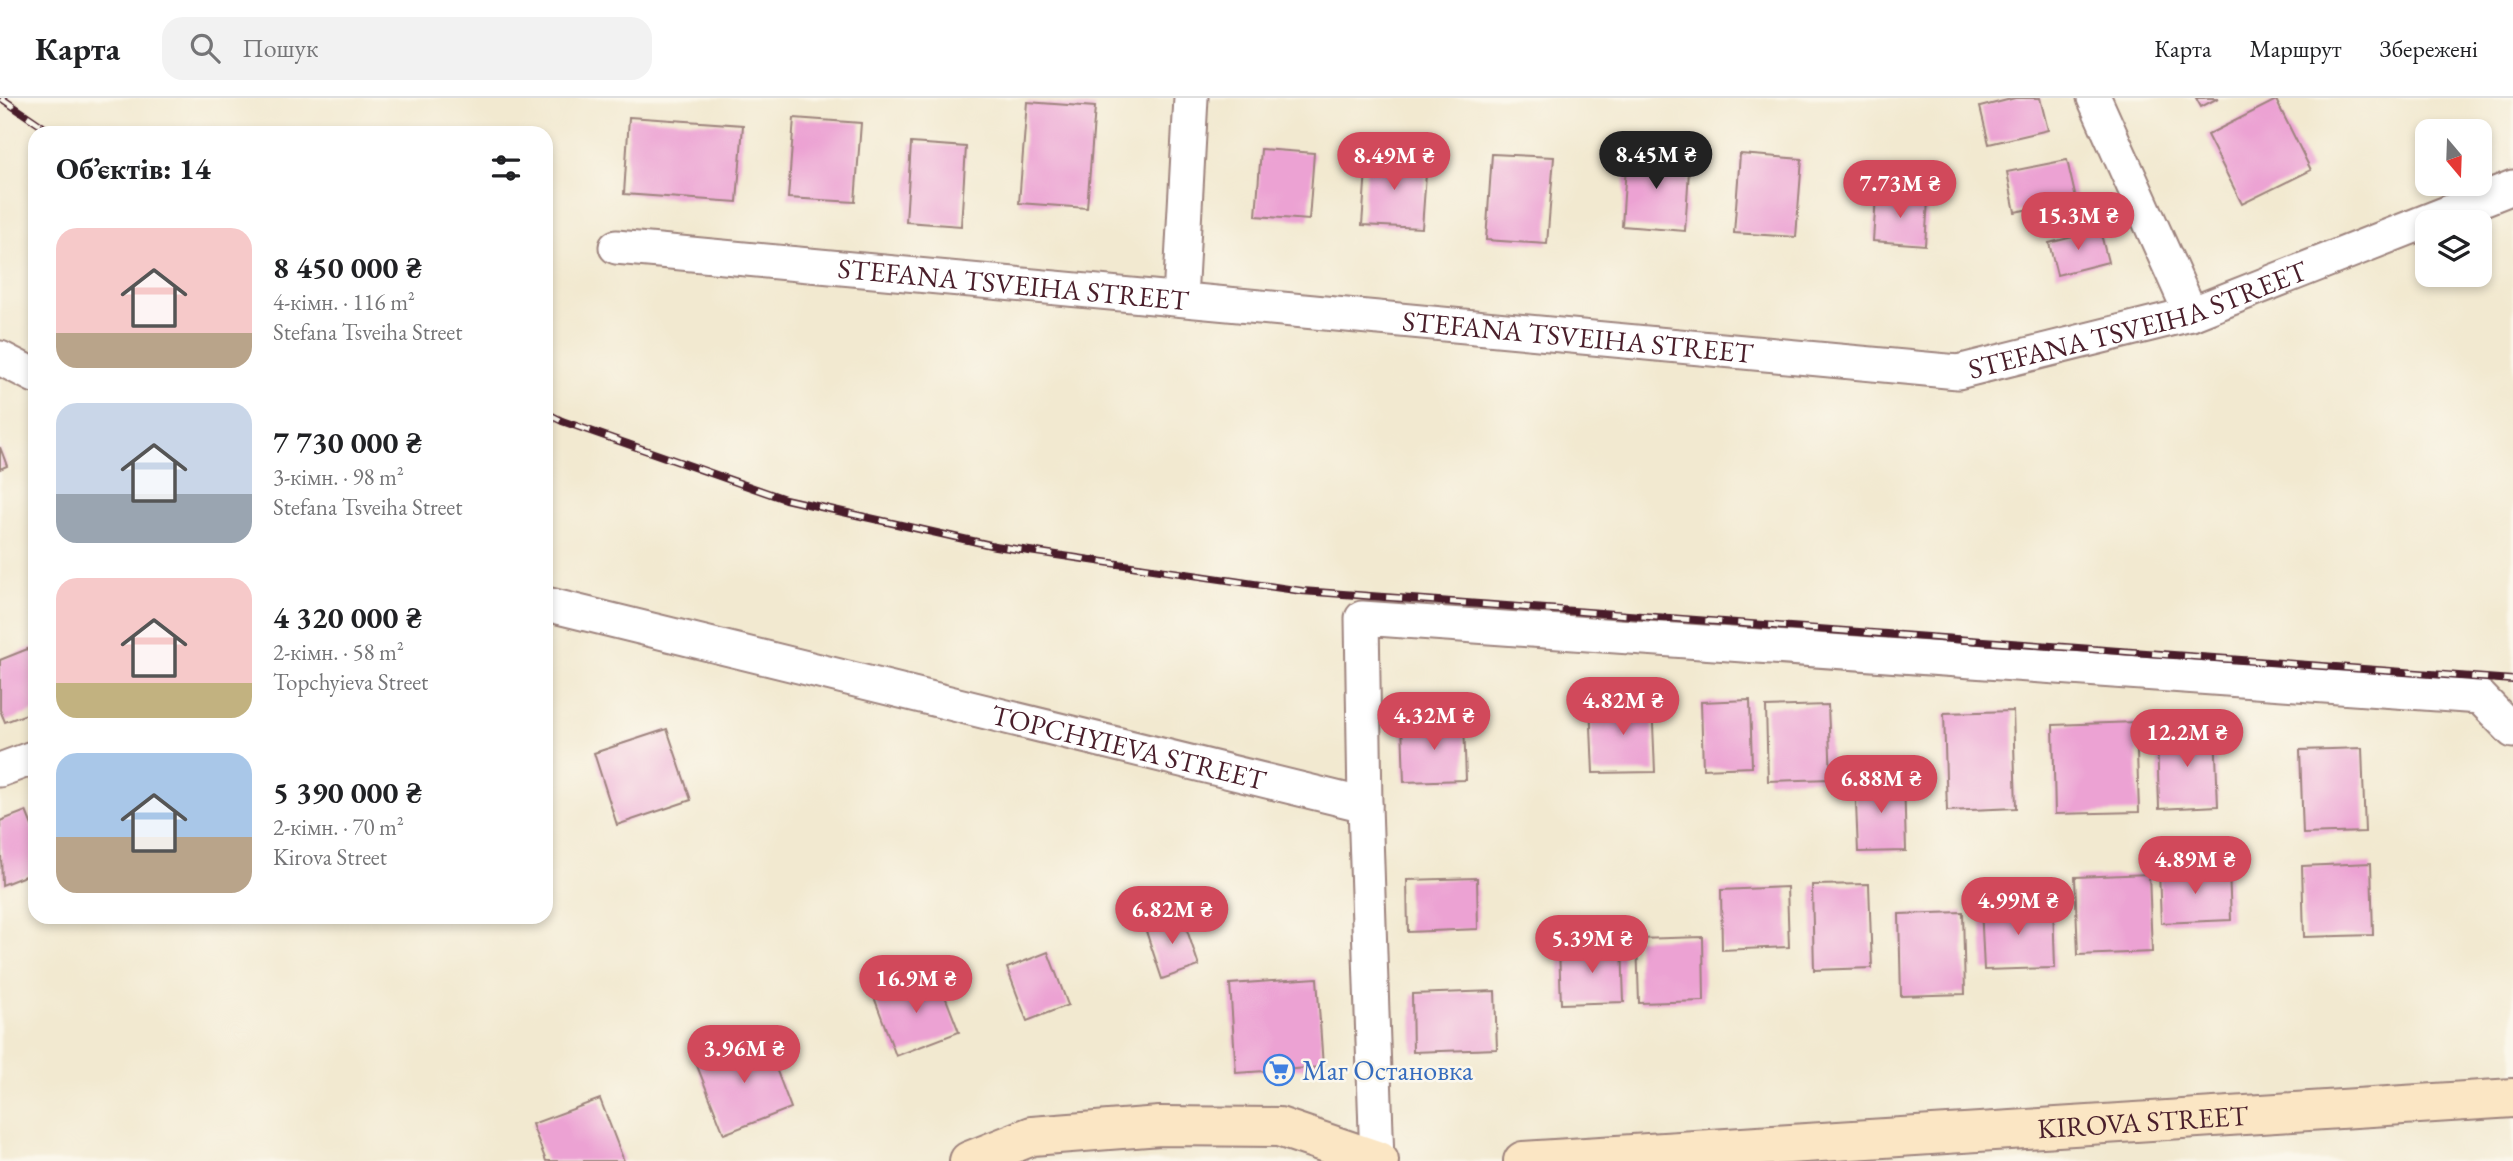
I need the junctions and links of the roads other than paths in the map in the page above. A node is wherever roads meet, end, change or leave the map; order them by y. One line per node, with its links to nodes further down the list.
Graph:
1 (1191, 98): 5 (street)
2 (2094, 98): 6 (street)
3 (2513, 187): 6 (street, STEFANA TSVEIHA STREET)
4 (616, 247): 5 (street, STEFANA TSVEIHA STREET)
5 (1180, 299): 6 (street, STEFANA TSVEIHA STREET)
6 (2191, 314)
7 (0, 358): 8 (street)
8 (28, 372)
9 (553, 606): 13 (street, TOPCHYIEVA STREET)
10 (2513, 731): 13 (street)
11 (28, 760): 12 (street)
12 (0, 770)
13 (1365, 805): 16 (street)
14 (2513, 1098): 17 (main road, KIROVA STREET)
15 (969, 1161): 16 (main road)
16 (1378, 1161)
17 (1523, 1161)

